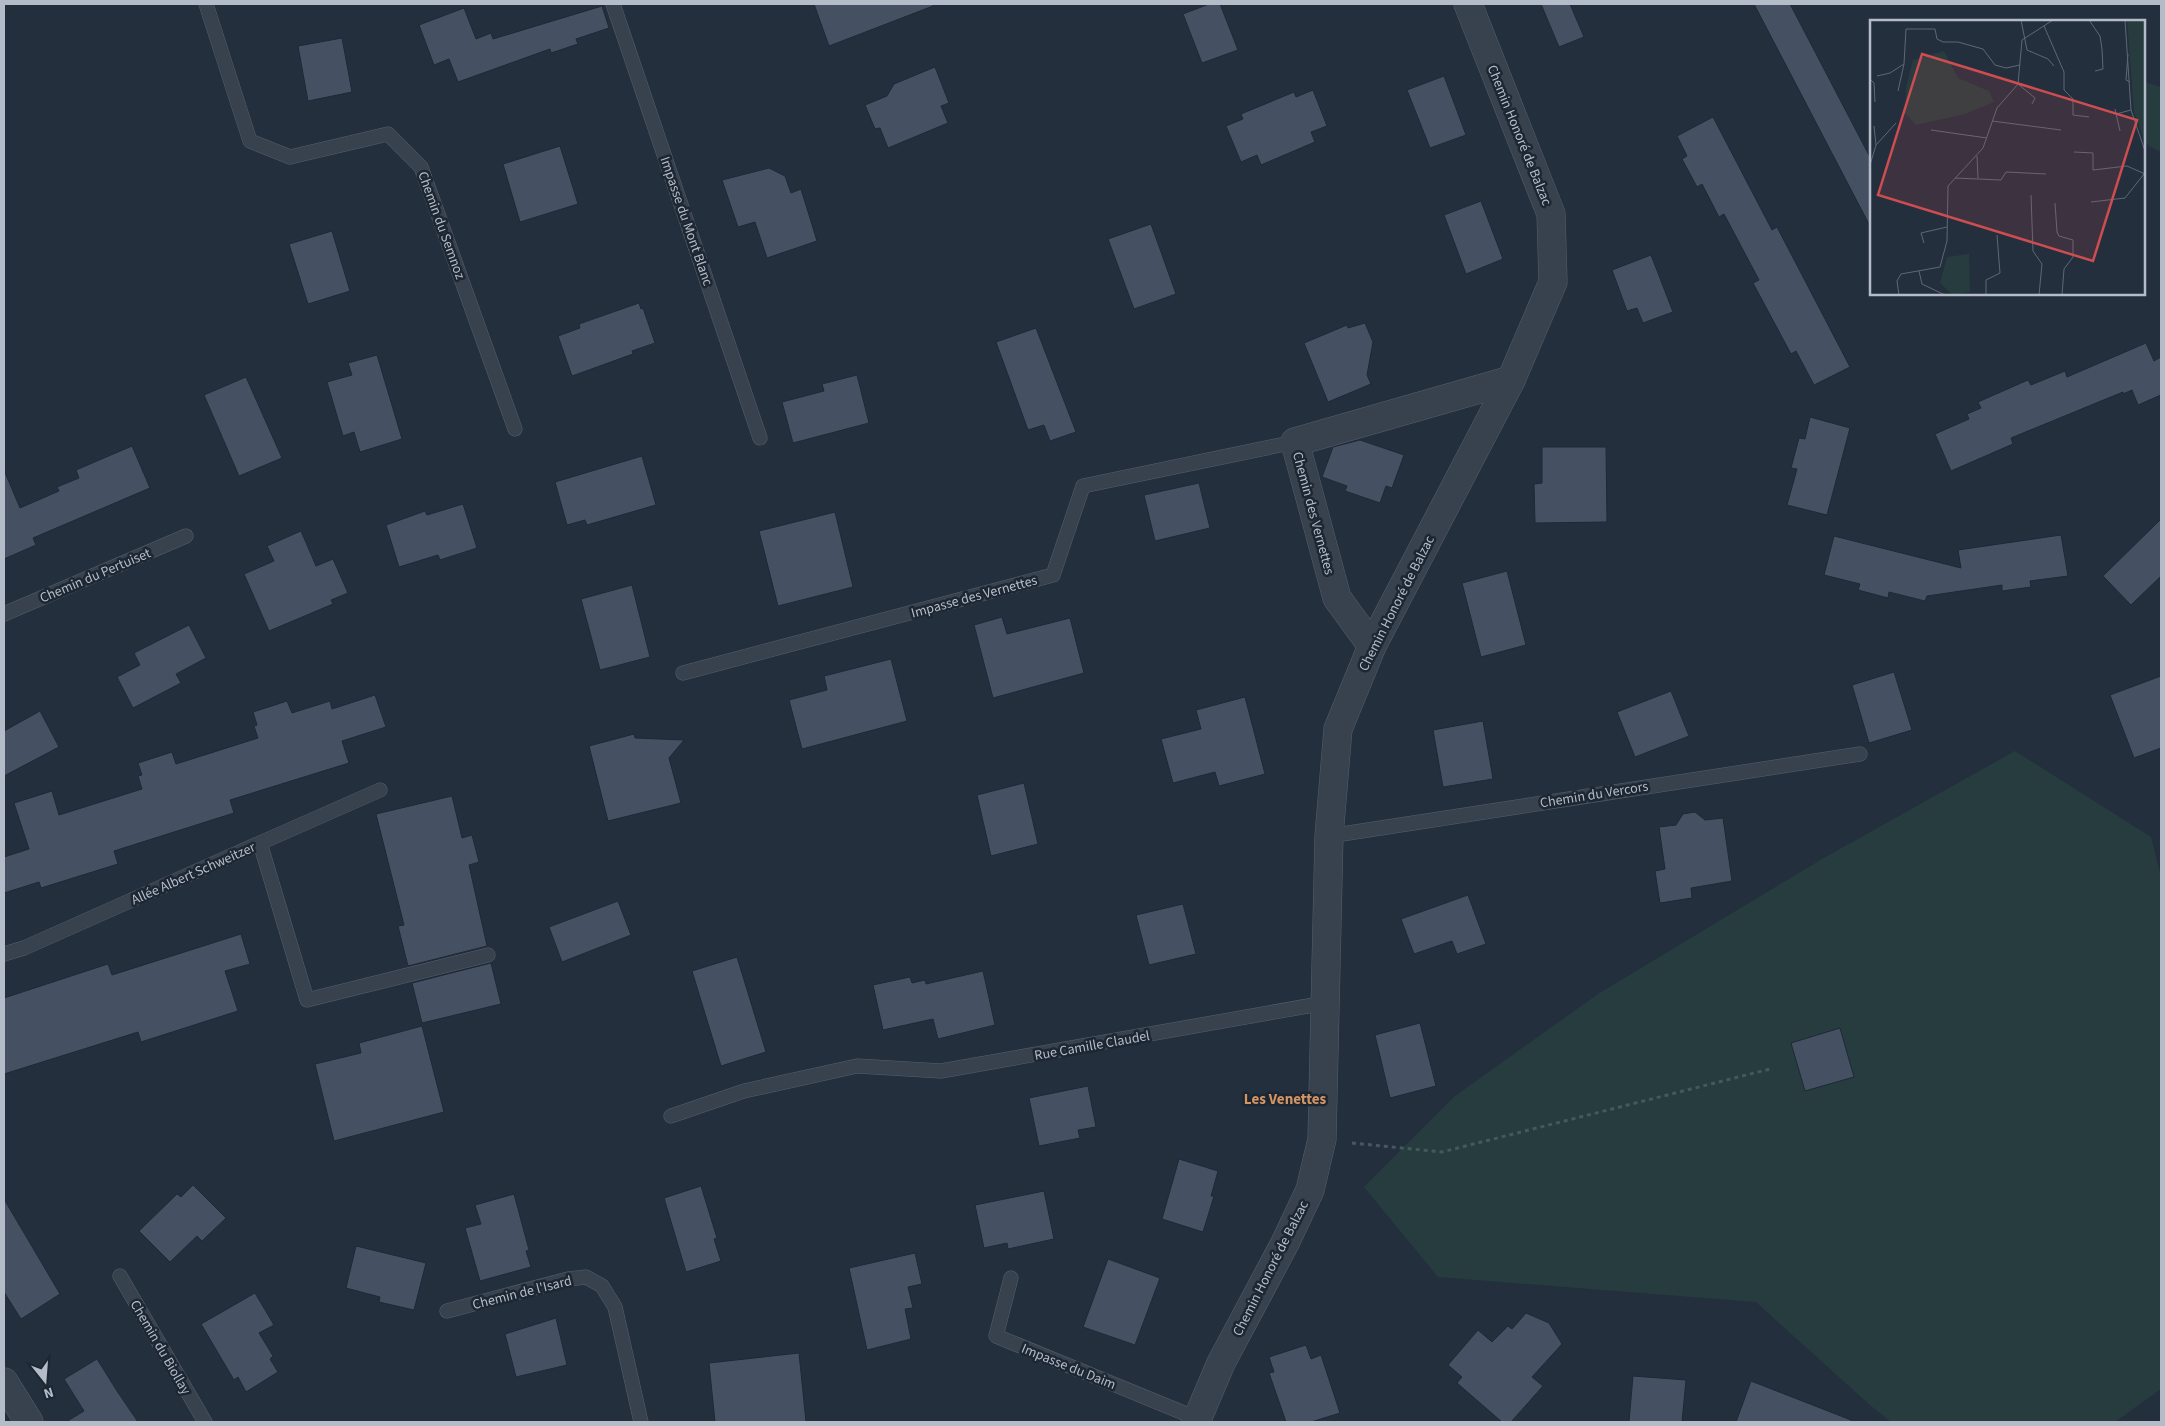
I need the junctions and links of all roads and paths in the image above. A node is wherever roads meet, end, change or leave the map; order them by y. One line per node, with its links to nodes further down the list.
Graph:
1 (206, 4): 5 (lane, Chemin du Semnoz)
2 (613, 4): 6 (lane, Impasse du Mont Blanc)
3 (1468, 4): 4 (street, Chemin Honoré de Balzac)
4 (1511, 380): 7 (street, Chemin des Vernettes); 10 (street, Chemin Honoré de Balzac)
5 (515, 430)
6 (760, 438)
7 (1295, 442): 10 (street, Chemin des Vernettes); 11 (lane, Impasse des Vernettes)
8 (186, 536): 9 (lane, Chemin du Pertuiset)
9 (4, 614)
10 (1372, 646): 14 (street, Chemin Honoré de Balzac)
11 (683, 672)
12 (1860, 754): 14 (lane, Chemin du Vercors)
13 (380, 790): 15 (lane)
14 (1329, 836): 18 (street, Chemin Honoré de Balzac)
15 (260, 843): 16 (lane, Allée Albert Schweitzer); 17 (lane, Allée Albert Schweitzer)
16 (4, 954)
17 (488, 955)
18 (1325, 1003): 20 (lane, Rue Camille Claudel); 21 (street, Chemin Honoré de Balzac)
19 (1770, 1069): 21 (path)
20 (671, 1116)
21 (1322, 1140): 26 (street, Chemin Honoré de Balzac)
22 (120, 1276): 27 (lane, Chemin du Biollay)
23 (1011, 1278): 26 (lane, Impasse du Daim)
24 (447, 1311): 29 (lane, Chemin de l'Isard)
25 (4, 1382): 28 (street)
26 (1196, 1420)
27 (202, 1421)
28 (29, 1422)
29 (641, 1422)

